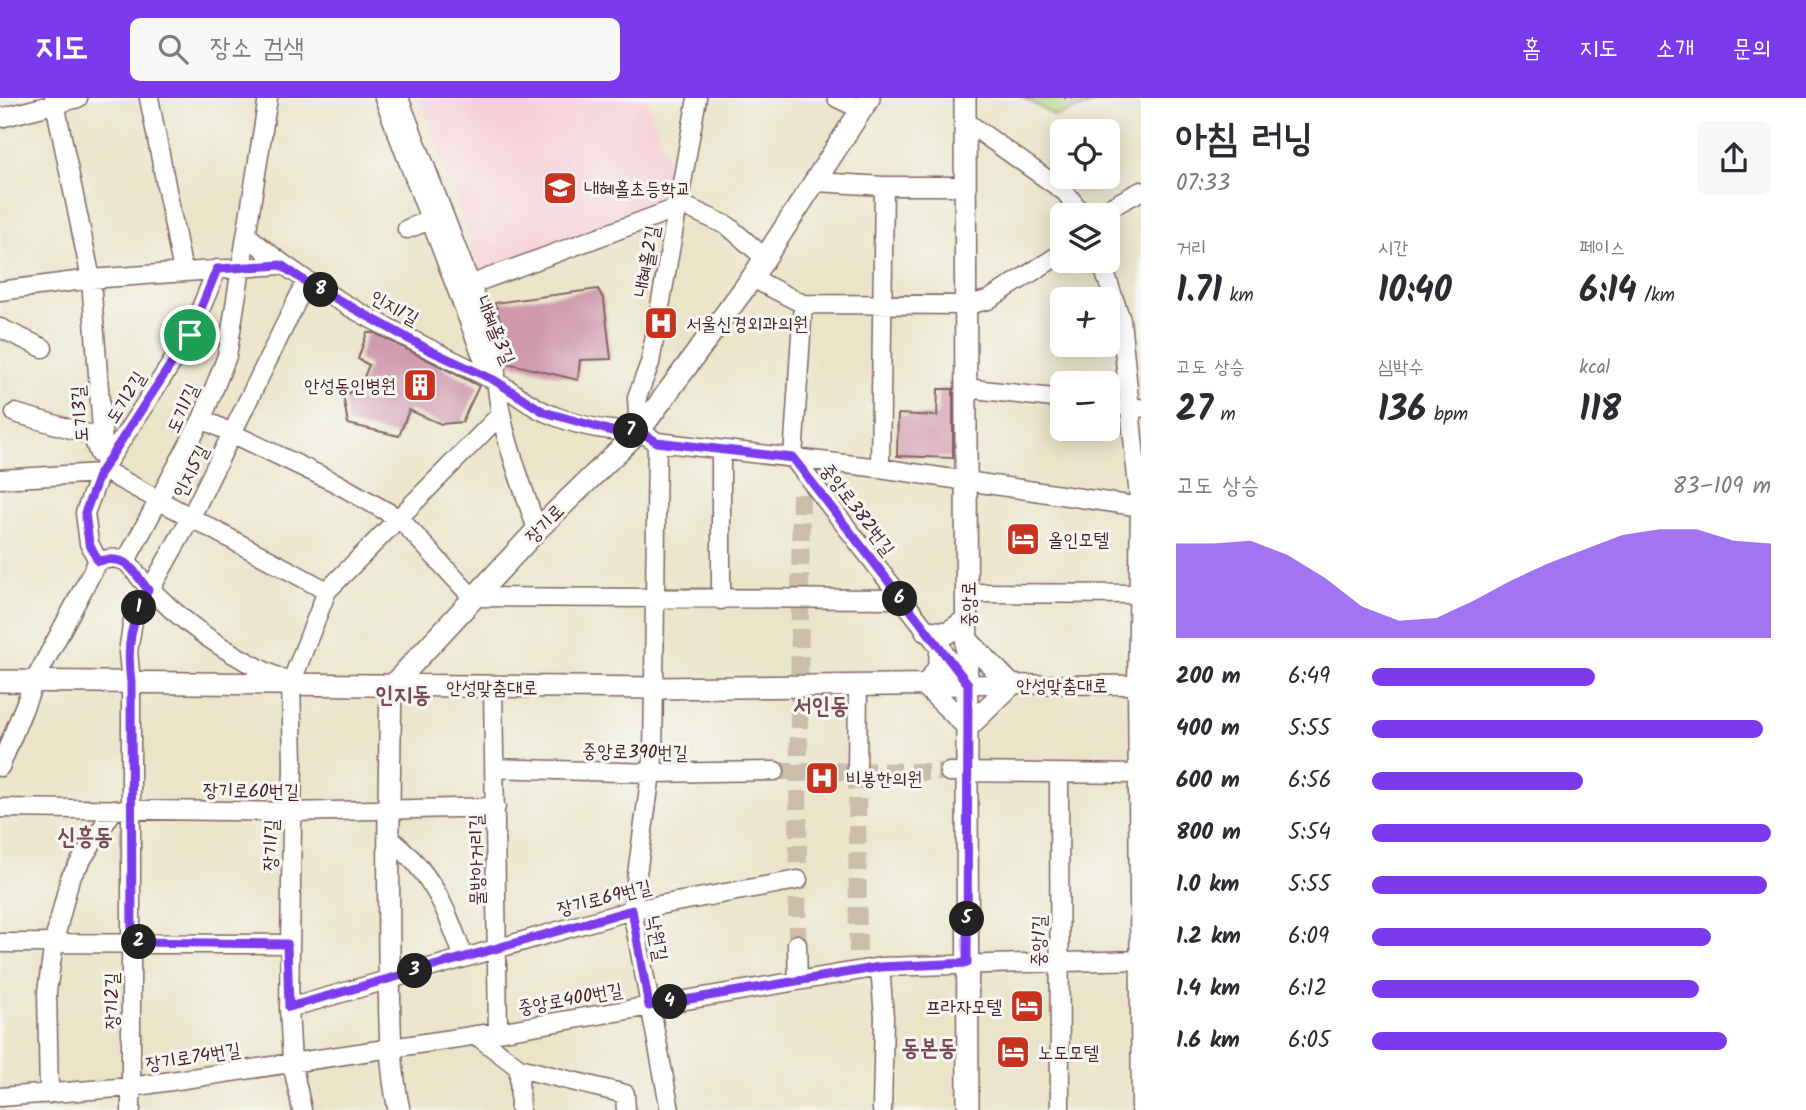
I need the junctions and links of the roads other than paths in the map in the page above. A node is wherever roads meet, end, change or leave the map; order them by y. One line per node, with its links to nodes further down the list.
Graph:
1 (78, 98): 9 (street)
2 (149, 98): 29 (street)
3 (268, 98): 23 (street, 도기1길)
4 (384, 98): 13 (street, 내혜홀3길)
5 (399, 98): 13 (street, 내혜홀3길)
6 (697, 98): 20 (street, 내혜홀2길)
7 (837, 98): 10 (street)
8 (965, 98): 12 (main road, 중앙로)
9 (55, 101): 11 (street); 32 (street, 도기3길)
10 (866, 104): 14 (main road, 장기로)
11 (0, 118)
12 (965, 121): 16 (main road, 중앙로); 18 (street)
13 (413, 132): 21 (street, 내혜홀3길)
14 (816, 182): 15 (street); 24 (main road, 장기로)
15 (884, 186): 16 (street); 36 (street)
16 (966, 186): 38 (main road, 중앙로)
17 (1141, 191): 19 (street)
18 (1074, 203)
19 (1118, 203)
20 (677, 206): 24 (street); 34 (street); 48 (street, 내혜홀2길)
21 (437, 217): 22 (street); 34 (street, 내혜홀3길); 41 (street, 내혜홀3길)
22 (407, 229)
23 (248, 236): 26 (street, 인지1길); 27 (street, 도기1길)
24 (765, 258): 31 (main road, 장기로)
25 (1050, 261): 38 (street)
26 (281, 265): 27 (street); 33 (street, 인지1길)
27 (239, 267): 28 (street); 47 (street, 도기1길)
28 (217, 269): 29 (street); 54 (street, 도기2길)
29 (183, 272): 32 (street)
30 (1105, 273): 44 (street)
31 (752, 278): 37 (street); 48 (main road, 장기로)
32 (91, 279): 35 (street); 54 (street, 도기3길)
33 (306, 282): 41 (street, 인지1길); 49 (street, 인지5길)
34 (471, 285): 41 (street, 내혜홀3길)
35 (0, 291)
36 (881, 302): 37 (street); 38 (street); 53 (street)
37 (803, 304): 52 (street)
38 (967, 305): 42 (main road, 중앙로)
39 (0, 328): 40 (street)
40 (43, 348)
41 (494, 380): 46 (street); 48 (street, 인지1길)
42 (965, 388): 43 (street); 56 (main road, 중앙로)
43 (1050, 398)
44 (1135, 407): 59 (street)
45 (15, 413): 54 (street, 도기3길)
46 (500, 415): 61 (street); 62 (street)
47 (202, 419): 49 (street); 58 (street, 도기1길)
48 (639, 431): 50 (street); 62 (main road, 장기로)
49 (232, 434): 60 (street, 인지5길); 61 (street)
50 (657, 442): 51 (street); 71 (street, 낙원길)
51 (722, 450): 52 (street); 72 (street)
52 (797, 464): 53 (street); 57 (street); 70 (street, 중앙로382번길)
53 (880, 468): 56 (street)
54 (102, 472): 55 (street); 58 (street); 63 (street, 도기2길)
55 (0, 479)
56 (965, 482): 59 (street); 67 (main road, 중앙로)
57 (801, 493)
58 (159, 503): 60 (street); 64 (street, 도기1길)
59 (1141, 507): 68 (street)
60 (190, 519): 65 (street, 인지5길); 66 (street)
61 (400, 519): 66 (street); 69 (street)
62 (537, 530): 69 (main road, 장기로)
63 (98, 561): 64 (street); 77 (street)
64 (126, 561): 65 (street)
65 (148, 590): 79 (street, 인지5길); 80 (street)
66 (327, 591): 80 (street)
67 (968, 593): 68 (street); 73 (main road, 중앙로)
68 (1141, 594): 83 (street)
69 (472, 597): 71 (street); 76 (main road, 장기로)
70 (900, 599): 72 (street); 74 (street, 중앙로382번길)
71 (655, 600): 72 (street); 90 (street, 낙원길)
72 (721, 600)
73 (968, 630): 74 (main road); 81 (main road, 중앙로); 82 (main road)
74 (926, 631): 75 (street, 중앙로382번길)
75 (941, 649): 81 (street, 중앙로382번길); 86 (main road)
76 (420, 655): 84 (main road); 87 (main road, 장기로); 88 (main road)
77 (35, 680): 78 (main road, 안성맞춤대로); 79 (main road, 안성맞춤대로); 93 (street)
78 (0, 681)
79 (131, 682): 80 (main road, 안성맞춤대로); 103 (street, 장기2길)
80 (291, 683): 84 (main road, 안성맞춤대로); 105 (street, 장기1길)
81 (968, 684): 82 (street, 안성맞춤대로); 86 (main road, 안성맞춤대로); 92 (main road, 중앙로)
82 (1011, 685): 83 (street, 안성맞춤대로); 92 (main road)
83 (1139, 685): 100 (street)
84 (363, 686): 87 (main road, 안성맞춤대로); 91 (main road)
85 (493, 686): 88 (main road, 안성맞춤대로); 90 (main road, 안성맞춤대로); 94 (street, 물방아거리길)
86 (926, 686): 89 (main road, 안성맞춤대로); 92 (main road)
87 (391, 687): 88 (main road, 안성맞춤대로); 91 (main road)
88 (439, 687)
89 (858, 687): 90 (main road, 안성맞춤대로); 96 (street)
90 (655, 688): 99 (street, 낙원길)
91 (390, 716): 104 (main road)
92 (968, 727): 97 (main road, 중앙로)
93 (0, 767)
94 (495, 768): 99 (street, 중앙로390번길); 101 (street, 물방아거리길)
95 (775, 771): 99 (street, 중앙로390번길)
96 (857, 772)
97 (958, 772): 98 (street); 118 (main road, 중앙로)
98 (1059, 773): 100 (street); 117 (street, 중앙1길)
99 (651, 774): 108 (street, 낙원길)
100 (1139, 774): 116 (street)
101 (496, 807): 104 (street); 114 (street, 물방아거리길)
102 (0, 808): 103 (street, 장기로60번길)
103 (122, 809): 105 (street, 장기로60번길); 109 (street); 110 (street, 장기2길)
104 (387, 809): 105 (street, 장기로60번길); 106 (main road)
105 (292, 812): 112 (street, 장기1길)
106 (388, 837): 115 (street); 120 (main road)
107 (798, 880): 108 (street, 장기로69번길)
108 (632, 910): 114 (street, 장기로69번길); 122 (street, 낙원길)
109 (54, 942): 110 (street); 111 (street); 130 (street)
110 (132, 942): 112 (street); 129 (street, 장기2길)
111 (0, 943)
112 (287, 944): 123 (street, 장기1길)
113 (797, 944): 121 (street)
114 (499, 946): 115 (street, 장기로69번길); 124 (street, 물방아거리길)
115 (463, 956): 120 (street, 장기로69번길)
116 (1140, 960): 117 (street, 중앙로400번길); 141 (street)
117 (1058, 961): 118 (street, 중앙로400번길); 140 (street, 중앙1길)
118 (967, 963): 119 (street, 중앙로400번길); 139 (main road, 중앙로)
119 (880, 967): 121 (street, 중앙로400번길); 138 (street)
120 (389, 979): 123 (street); 126 (main road)
121 (798, 981): 122 (street, 중앙로400번길)
122 (649, 1006): 124 (street, 중앙로400번길); 137 (street, 낙원길)
123 (289, 1007): 127 (street, 장기1길)
124 (498, 1032): 125 (street, 중앙로400번길)
125 (476, 1035): 126 (street, 중앙로400번길); 128 (street)
126 (391, 1048): 127 (street, 장기로74번길); 134 (main road)
127 (292, 1062): 129 (street, 장기로74번길); 133 (street, 장기1길)
128 (519, 1068): 135 (street); 136 (street)
129 (131, 1087): 130 (street, 장기로74번길); 132 (street, 장기2길)
130 (49, 1094): 131 (street, 장기로74번길)
131 (0, 1097)
132 (131, 1110)
133 (302, 1110)
134 (398, 1110)
135 (520, 1110)
136 (626, 1110)
137 (670, 1110)
138 (882, 1110)
139 (968, 1110)
140 (1060, 1110)
141 (1141, 1110)

